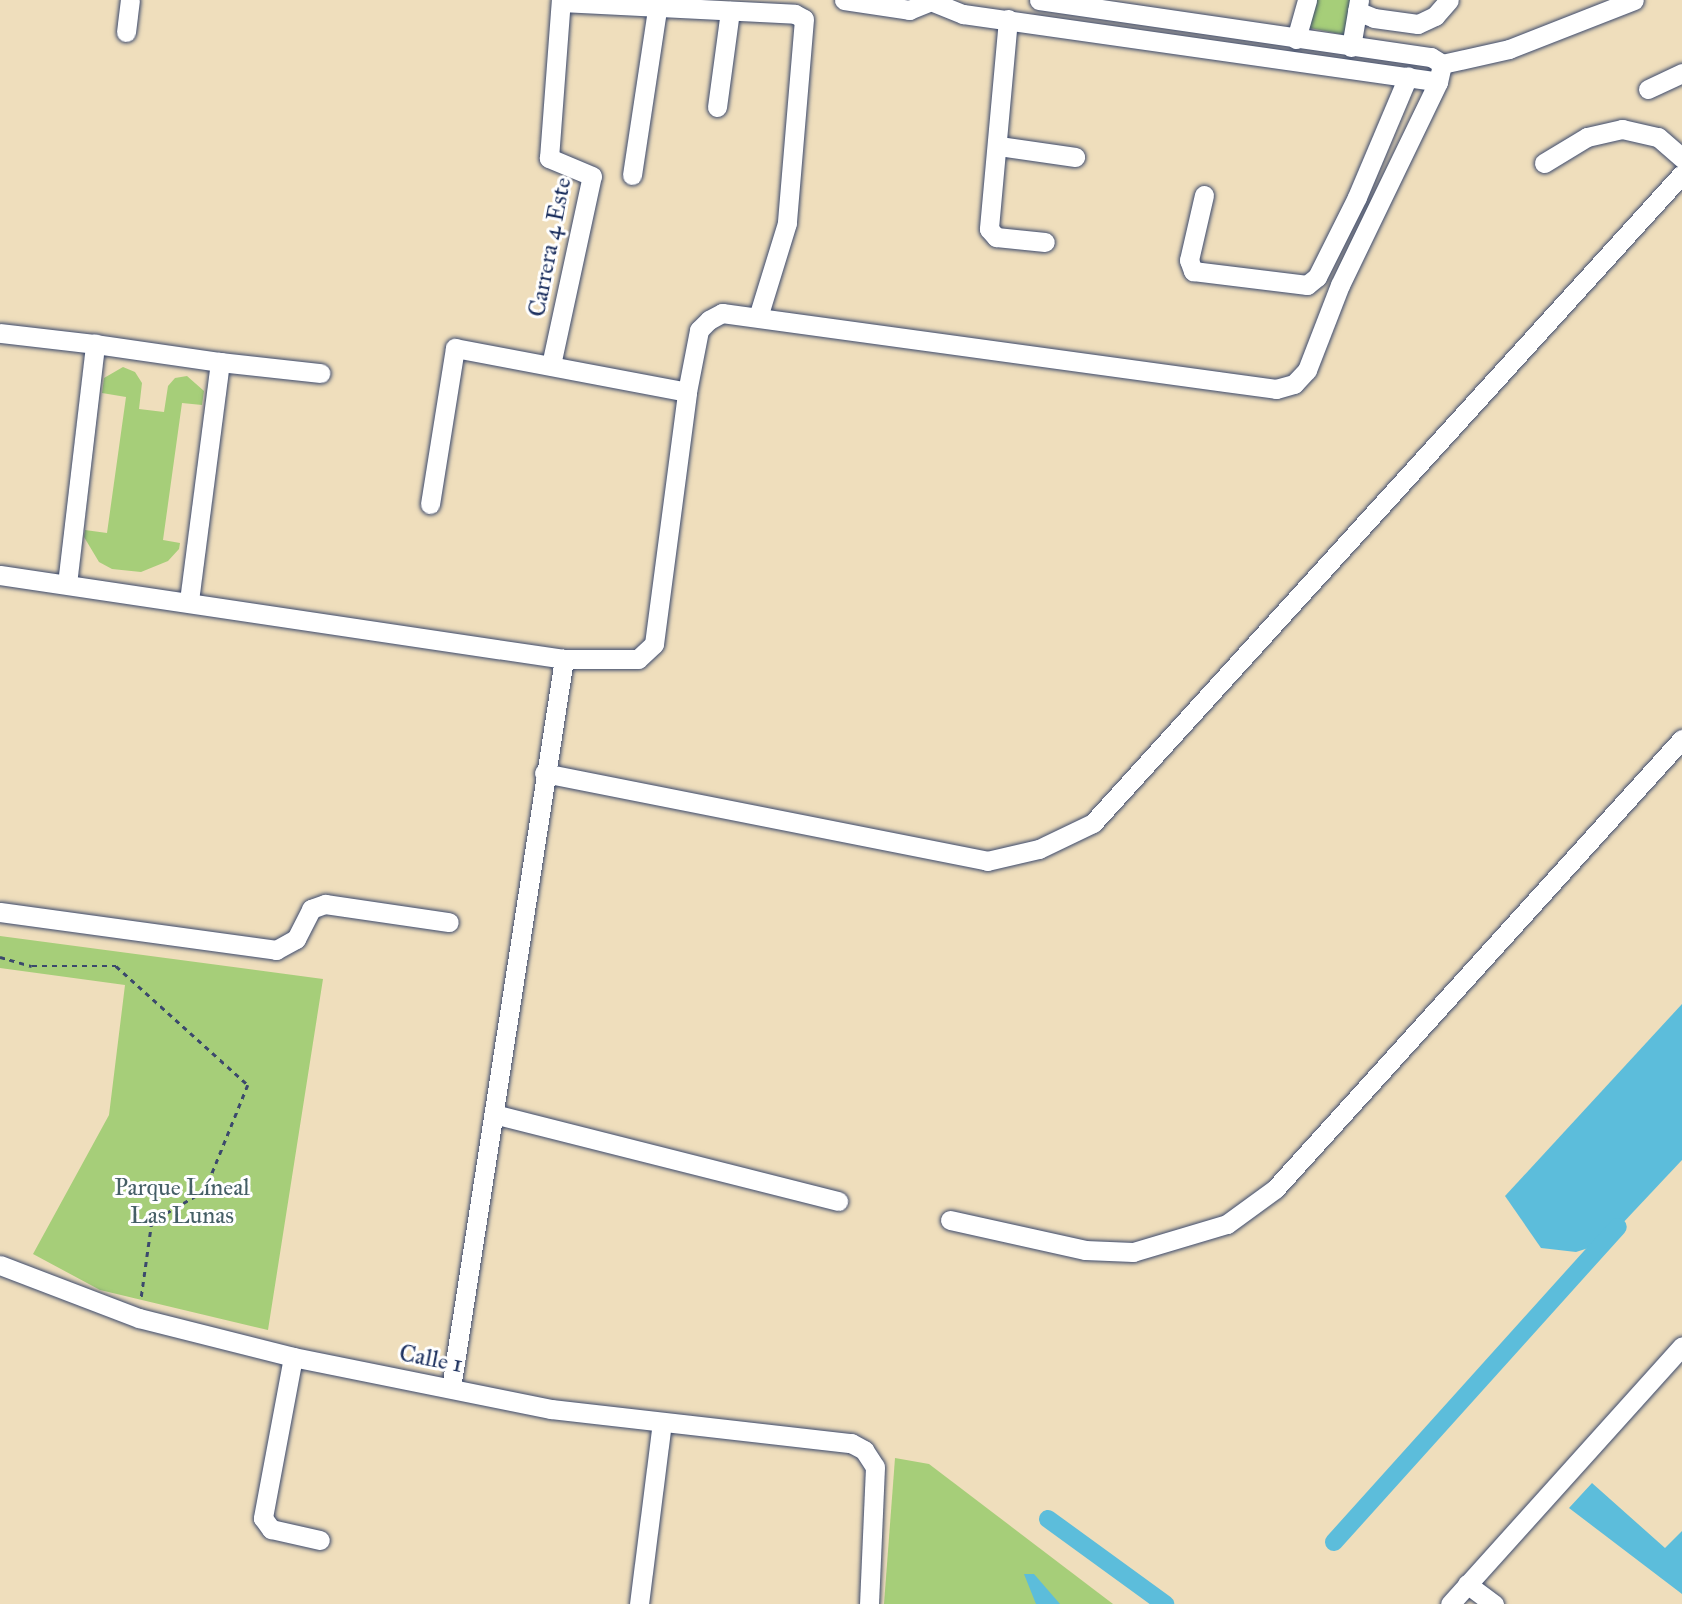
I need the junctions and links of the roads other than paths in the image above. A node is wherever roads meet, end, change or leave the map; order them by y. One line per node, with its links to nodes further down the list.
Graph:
1 (130, 0): 14 (street)
2 (845, 0): 8 (street)
3 (1039, 0): 15 (street)
4 (1307, 0): 15 (street)
5 (1449, 0): 10 (street)
6 (1634, 0): 17 (street)
7 (561, 1): 11 (street); 34 (street, Carrera 4 Este)
8 (929, 1): 13 (street)
9 (698, 5): 11 (street); 12 (street)
10 (1358, 5): 16 (street)
11 (654, 6): 27 (street)
12 (730, 11): 21 (street); 30 (street)
13 (1008, 19): 19 (street); 22 (street)
14 (126, 32)
15 (1296, 39): 16 (street)
16 (1352, 47): 17 (street)
17 (1440, 73): 19 (street); 30 (street)
18 (1682, 73): 20 (street)
19 (1408, 76): 28 (street)
20 (1648, 89)
21 (717, 107)
22 (999, 146): 23 (street); 29 (street)
23 (1075, 157)
24 (1682, 158): 25 (street)
25 (1544, 163)
26 (1682, 174): 43 (street)
27 (632, 175)
28 (1204, 195)
29 (1045, 242)
30 (758, 317): 36 (street)
31 (0, 333): 32 (street)
32 (95, 345): 33 (street); 39 (street)
33 (220, 362): 35 (street); 40 (street)
34 (551, 365): 36 (street); 37 (street)
35 (320, 373)
36 (687, 392): 41 (street)
37 (430, 504)
38 (0, 575): 39 (street)
39 (67, 584): 40 (street)
40 (189, 600): 41 (street)
41 (564, 659): 43 (street)
42 (1682, 739): 48 (street)
43 (544, 773): 46 (street)
44 (0, 912): 45 (street)
45 (449, 922)
46 (494, 1114): 47 (street); 52 (street)
47 (838, 1201)
48 (950, 1220)
49 (0, 1265): 51 (street, Calle 1)
50 (1682, 1346): 55 (street)
51 (293, 1357): 52 (street, Calle 1); 54 (street)
52 (451, 1388): 53 (street, Calle 1)
53 (662, 1422): 56 (street); 57 (street, Calle 1)
54 (320, 1540)
55 (1468, 1584): 58 (street); 59 (street)
56 (639, 1604)
57 (869, 1604)
58 (1450, 1604)
59 (1494, 1604)

